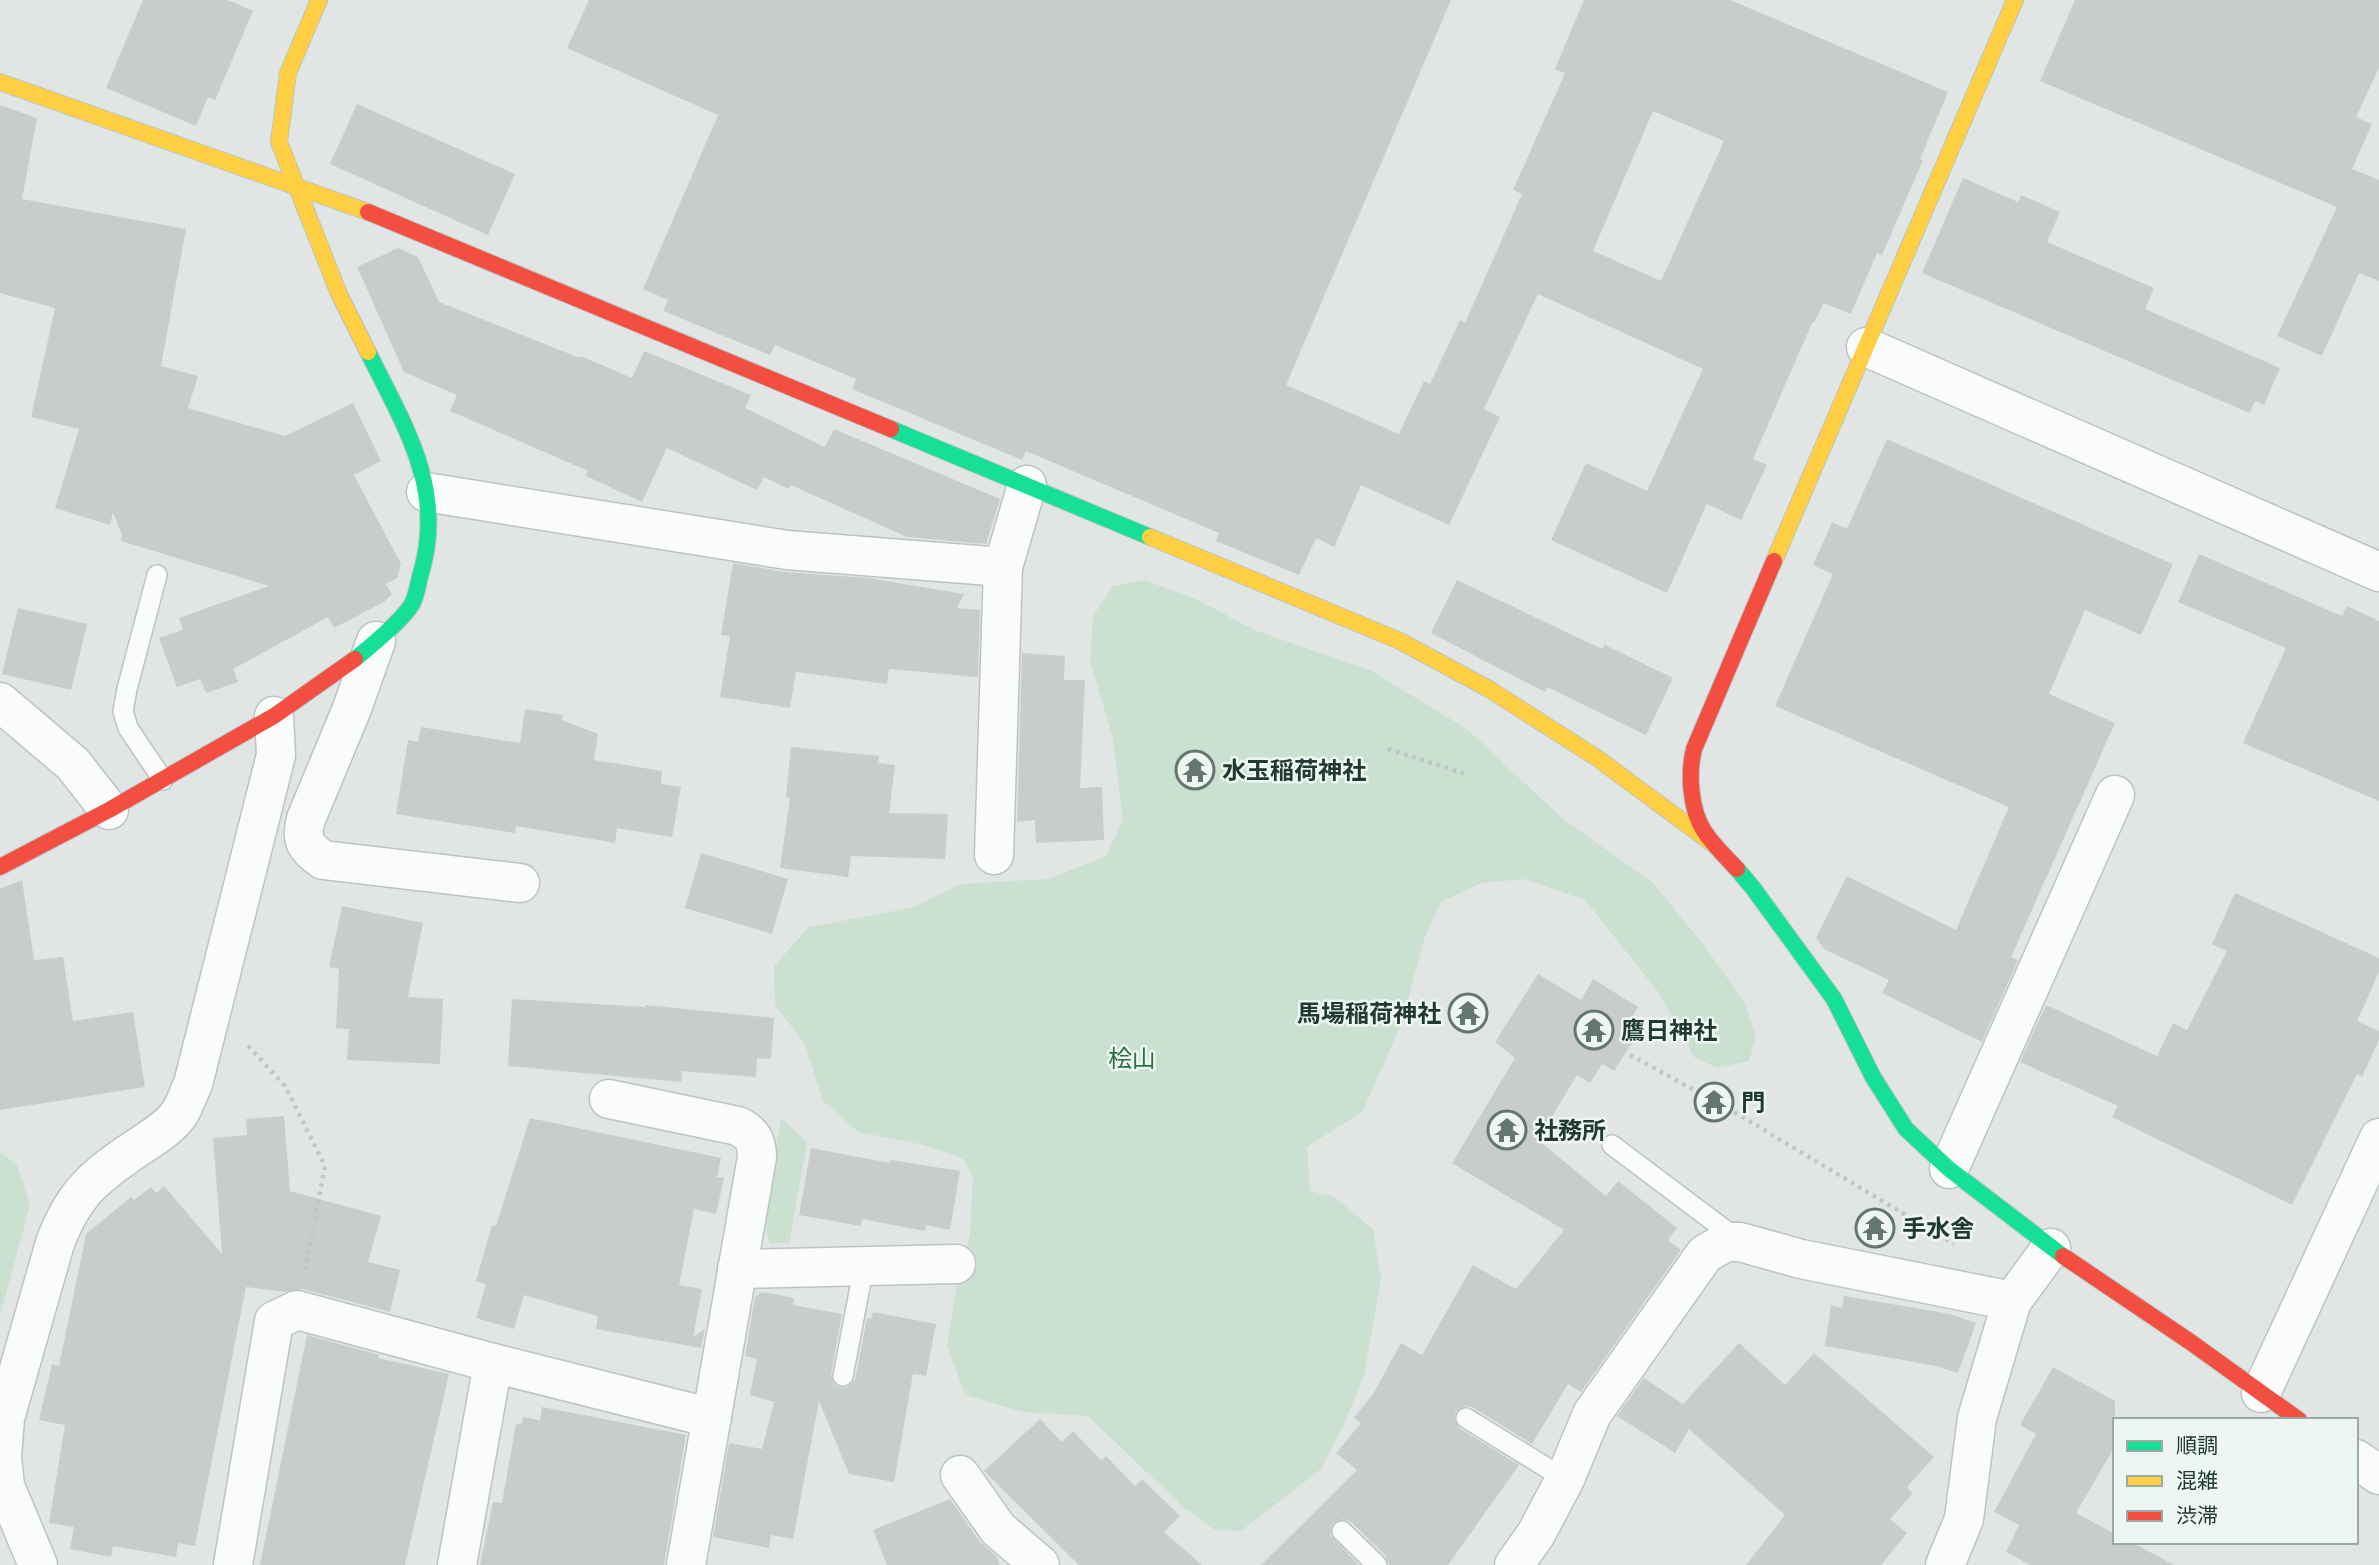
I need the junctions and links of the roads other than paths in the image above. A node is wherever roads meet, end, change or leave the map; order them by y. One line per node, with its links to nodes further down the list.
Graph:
1 (319, 0): 4 (street)
2 (2015, 0): 5 (street)
3 (0, 82): 4 (street)
4 (294, 183): 6 (street); 7 (street)
5 (1866, 347): 9 (street); 17 (street)
6 (1027, 485): 8 (street); 17 (street)
7 (426, 492): 8 (street); 11 (street)
8 (1003, 566): 18 (street)
9 (2379, 572)
10 (157, 575): 14 (lane)
11 (376, 641): 13 (street); 20 (street)
12 (0, 702): 16 (street)
13 (274, 716): 14 (street); 42 (street)
14 (163, 780): 16 (street)
15 (2115, 795): 24 (street)
16 (109, 810): 19 (street)
17 (1712, 843): 24 (street)
18 (994, 855)
19 (0, 867)
20 (520, 883)
21 (609, 1099): 29 (street)
22 (2379, 1138): 33 (street)
23 (1612, 1145): 25 (lane)
24 (1949, 1169): 26 (street)
25 (1740, 1242): 30 (street); 40 (street)
26 (2051, 1248): 30 (street); 33 (street)
27 (956, 1264): 28 (street)
28 (864, 1266): 29 (street); 32 (lane)
29 (737, 1269): 34 (street)
30 (2012, 1301): 49 (street)
31 (494, 1363): 34 (street); 43 (street); 44 (street)
32 (843, 1376)
33 (2261, 1393): 36 (street)
34 (712, 1418): 45 (street)
35 (1466, 1418): 40 (lane)
36 (2297, 1418)
37 (2358, 1460): 39 (street)
38 (960, 1475): 46 (street)
39 (2379, 1475)
40 (1565, 1479): 48 (street)
41 (1342, 1531): 47 (lane)
42 (38, 1565)
43 (233, 1565)
44 (457, 1565)
45 (686, 1565)
46 (1040, 1565)
47 (1377, 1565)
48 (1514, 1565)
49 (1945, 1565)

